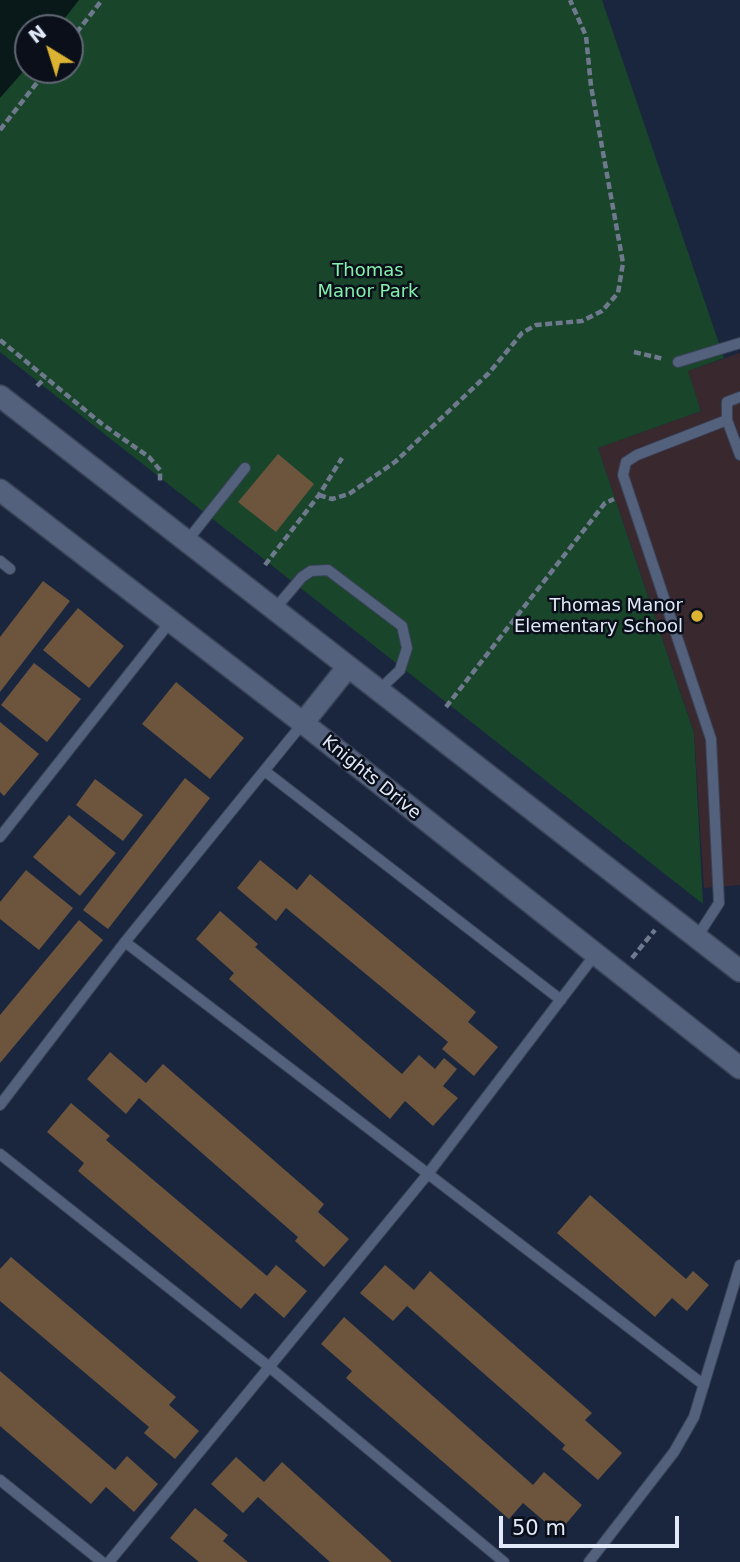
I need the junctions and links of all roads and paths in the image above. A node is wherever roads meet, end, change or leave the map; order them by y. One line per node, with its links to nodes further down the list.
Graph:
1 (102, 0): 3 (path)
2 (569, 0): 21 (path)
3 (84, 23)
4 (36, 84): 5 (path)
5 (0, 130)
6 (0, 341): 10 (path)
7 (740, 343): 9 (lane)
8 (634, 352): 9 (path)
9 (678, 362)
10 (45, 378): 11 (path); 18 (path)
11 (37, 386)
12 (0, 396): 22 (street)
13 (740, 397): 14 (lane)
14 (727, 420): 15 (lane); 20 (lane)
15 (740, 456)
16 (342, 458): 21 (path)
17 (245, 468): 22 (lane)
18 (160, 483)
19 (0, 490): 27 (street, Knights Drive)
20 (629, 493): 30 (path); 35 (lane)
21 (319, 495): 24 (path)
22 (187, 541): 26 (street)
23 (0, 561): 25 (lane)
24 (265, 565)
25 (10, 569)
26 (274, 610): 28 (street); 29 (lane)
27 (170, 622): 31 (street, Knights Drive); 33 (lane)
28 (347, 668): 29 (street); 31 (street)
29 (378, 692): 35 (street)
30 (446, 707)
31 (303, 723): 32 (lane); 37 (street, Knights Drive)
32 (266, 772): 36 (lane); 40 (lane)
33 (0, 837)
34 (656, 928): 38 (path)
35 (697, 937): 39 (street)
36 (125, 942): 42 (lane); 44 (lane)
37 (594, 956): 40 (lane); 41 (street, Knights Drive)
38 (629, 961)
39 (740, 971)
40 (561, 1000): 44 (lane)
41 (740, 1068)
42 (0, 1105)
43 (0, 1154): 46 (lane)
44 (427, 1175): 46 (lane); 47 (lane)
45 (740, 1265): 47 (lane)
46 (268, 1366): 50 (lane); 51 (lane)
47 (704, 1385): 52 (lane)
48 (0, 1480): 49 (lane)
49 (102, 1562)
50 (108, 1562)
51 (504, 1562)
52 (589, 1562)

